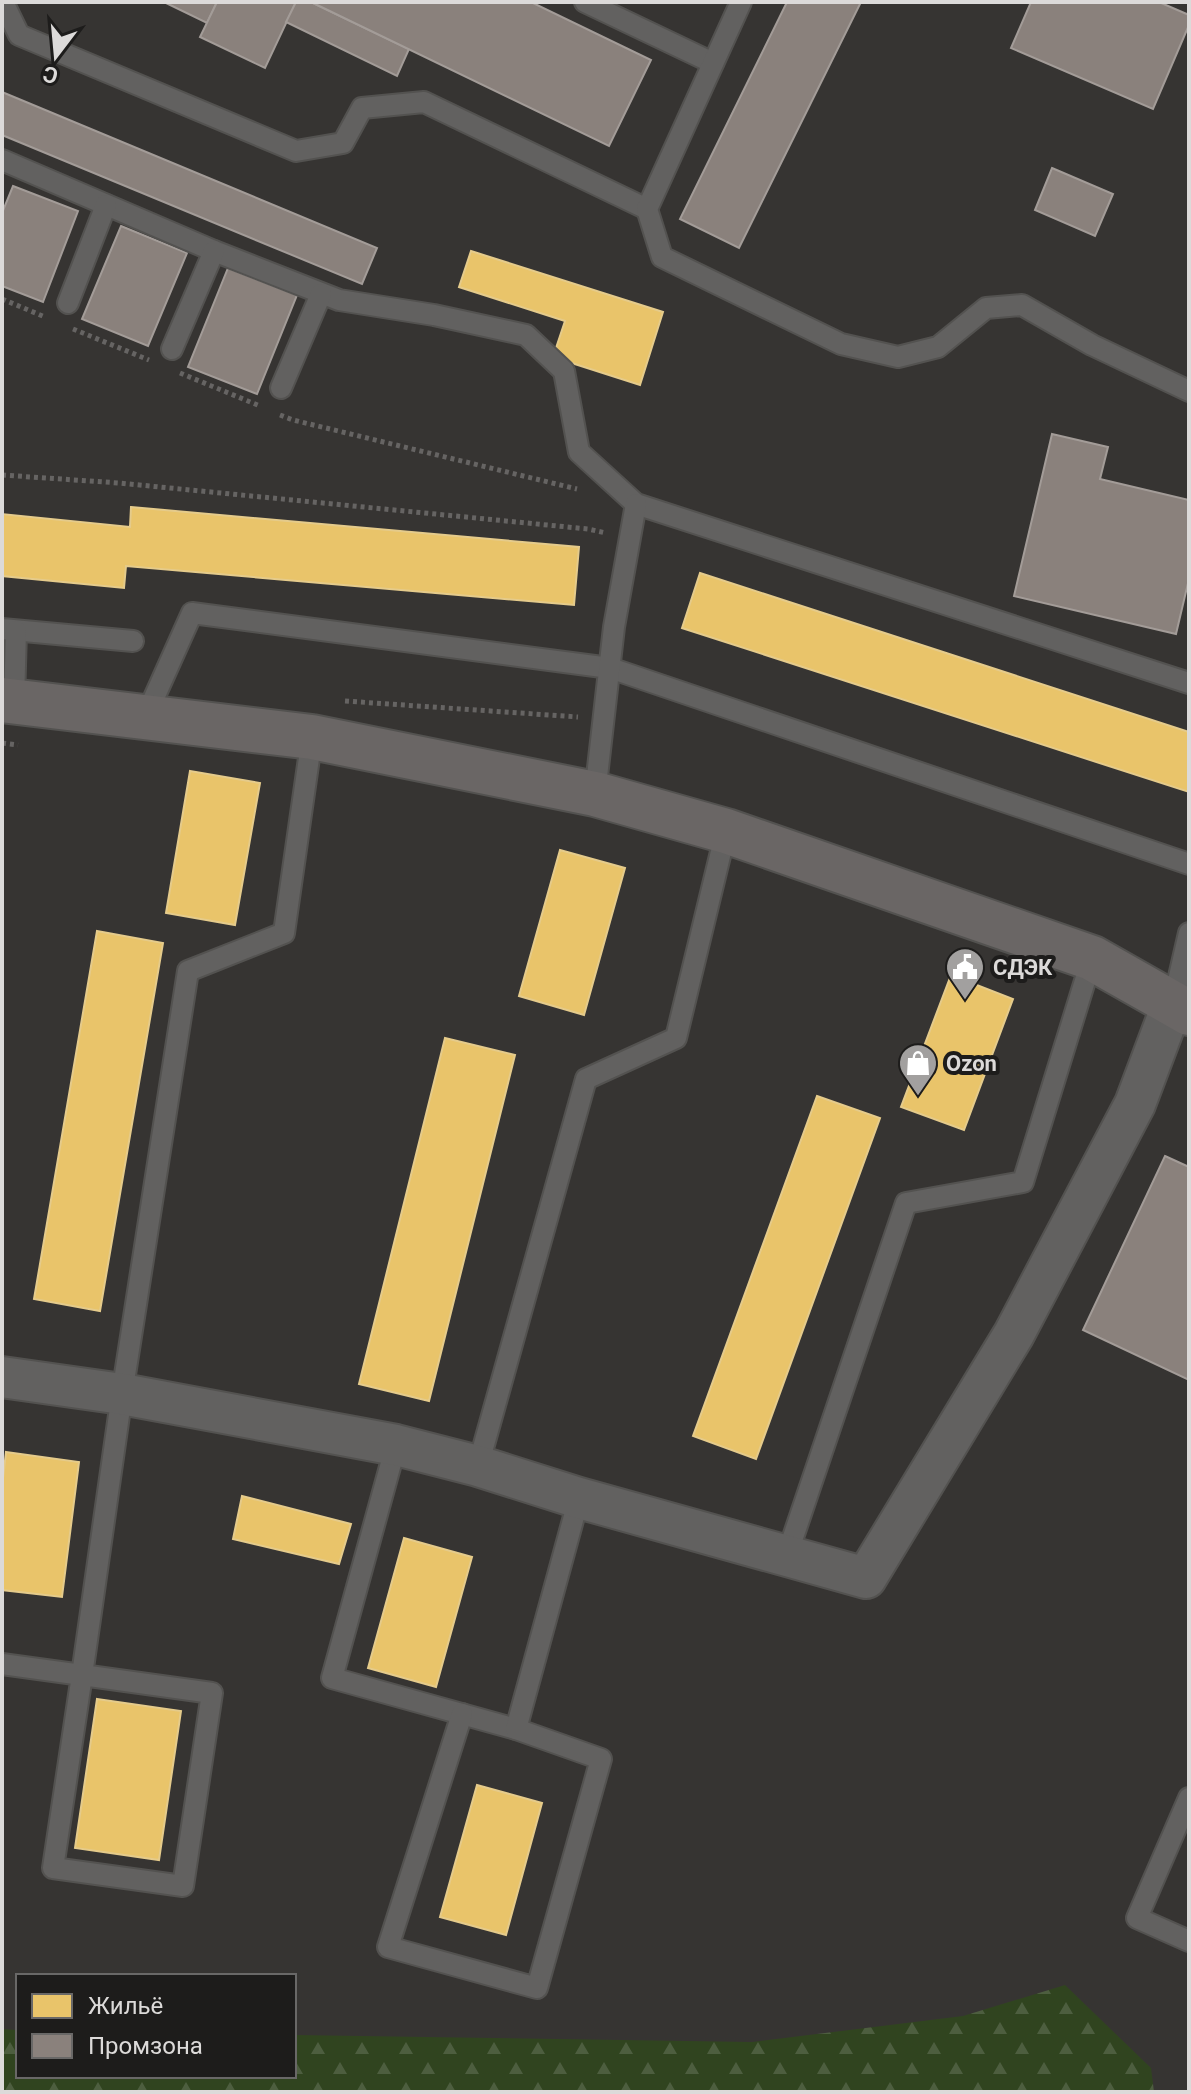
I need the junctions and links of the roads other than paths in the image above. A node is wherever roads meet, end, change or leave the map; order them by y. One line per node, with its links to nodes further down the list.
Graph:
1 (3, 2): 7 (lane)
2 (585, 2): 4 (lane)
3 (741, 2): 4 (lane)
4 (713, 63): 7 (lane)
5 (2, 160): 6 (lane)
6 (106, 205): 8 (lane); 10 (lane)
7 (647, 209): 13 (lane)
8 (214, 251): 9 (lane); 11 (lane)
9 (321, 294): 12 (lane); 14 (lane)
10 (68, 303)
11 (167, 357)
12 (281, 388)
13 (1189, 391)
14 (636, 504): 17 (lane); 18 (lane)
15 (9, 630): 16 (lane); 19 (lane)
16 (133, 641)
17 (610, 668): 20 (lane); 22 (lane); 24 (lane)
18 (1189, 683)
19 (8, 701): 20 (street)
20 (145, 718): 21 (street)
21 (312, 737): 22 (street); 29 (lane)
22 (595, 794): 23 (street)
23 (726, 831): 26 (street); 31 (lane)
24 (1189, 864)
25 (1189, 933): 27 (lane)
26 (1092, 958): 27 (street); 33 (lane)
27 (1181, 1008): 33 (street)
28 (2, 1377): 29 (street)
29 (122, 1394): 30 (street); 35 (lane)
30 (396, 1445): 31 (street); 36 (lane)
31 (478, 1466): 32 (street)
32 (579, 1498): 33 (street); 37 (lane)
33 (787, 1555)
34 (2, 1664): 35 (lane)
35 (82, 1675): 35 (lane)
36 (462, 1714): 37 (lane); 37 (lane)
37 (516, 1729)
38 (1189, 1798): 39 (lane)
39 (1189, 1941)

